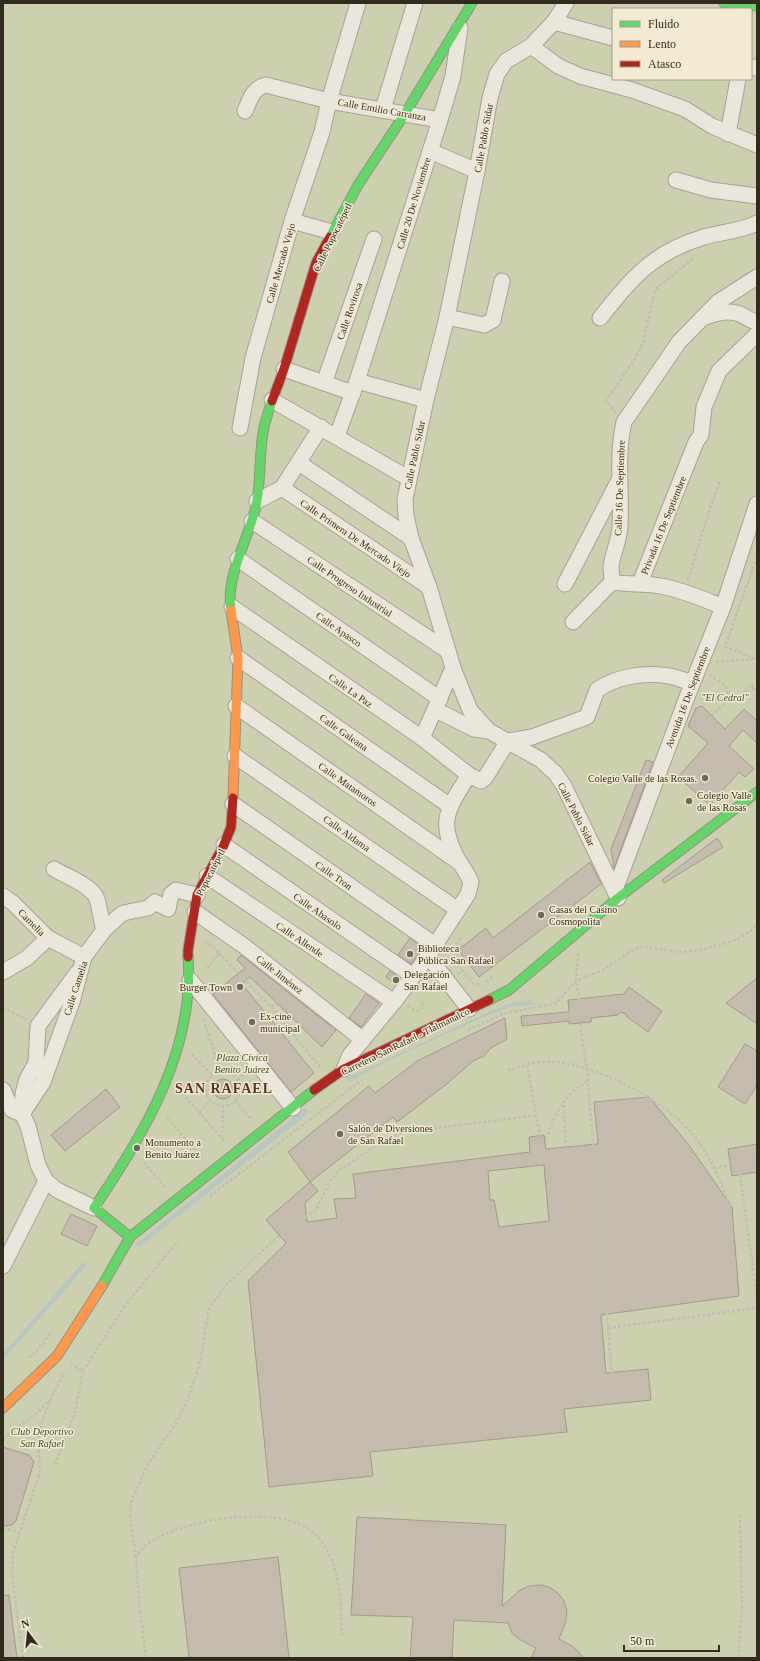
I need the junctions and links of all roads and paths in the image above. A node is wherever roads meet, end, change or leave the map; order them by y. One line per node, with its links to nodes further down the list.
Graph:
1 (358, 3): 12 (street, Calle Emilio Carranza)
2 (415, 3): 13 (street)
3 (472, 3): 8 (street, Calle Popocatépetl)
4 (566, 3): 7 (street, Calle Pablo Sidar)
5 (724, 3): 6 (street)
6 (749, 7)
7 (554, 22): 9 (street); 10 (street, Calle Pablo Sidar)
8 (460, 23): 15 (street, Calle Popocatépetl); 16 (street, Calle 20 De Noviembre)
9 (612, 38)
10 (531, 46): 17 (street); 20 (street, Calle Pablo Sidar)
11 (738, 80): 17 (street)
12 (329, 100): 13 (street, Calle Emilio Carranza); 14 (street); 23 (street, Calle Mercado Viejo)
13 (383, 109): 15 (street, Calle Emilio Carranza)
14 (244, 111)
15 (406, 112): 16 (street, Calle Emilio Carranza); 25 (street, Calle Popocatépetl)
16 (440, 120): 19 (street, Calle 20 De Noviembre)
17 (728, 134): 18 (street)
18 (757, 145)
19 (430, 151): 20 (street); 37 (street, Calle 20 De Noviembre)
20 (477, 171): 30 (street, Calle Pablo Sidar)
21 (676, 180): 22 (street)
22 (757, 196)
23 (292, 221): 25 (street); 42 (street, Calle Mercado Viejo)
24 (757, 223): 26 (street)
25 (332, 232): 35 (street, Calle Popocatépetl)
26 (703, 238): 31 (street); 40 (path)
27 (374, 239): 36 (street, Calle Rovirosa)
28 (757, 277): 32 (street)
29 (502, 281): 30 (street)
30 (447, 317): 39 (street, Calle Pablo Sidar)
31 (600, 318)
32 (700, 319): 33 (street); 40 (street)
33 (757, 322)
34 (757, 334): 56 (street, Privada 16 De Septiembre)
35 (284, 370): 36 (street); 38 (street, Calle Popocatépetl)
36 (324, 383): 37 (street)
37 (355, 387): 39 (street); 43 (street, Calle 20 De Noviembre)
38 (272, 400): 41 (street); 49 (street, Calle Popocatépetl)
39 (426, 400): 45 (street, Calle Pablo Sidar)
40 (624, 422): 46 (street, Calle 16 De Septiembre)
41 (321, 427): 43 (street); 44 (street)
42 (240, 428)
43 (337, 436): 45 (street)
44 (299, 463): 48 (street); 52 (street)
45 (408, 478): 52 (street, Calle Pablo Sidar)
46 (619, 481): 55 (street, Calle 16 De Septiembre); 57 (street)
47 (720, 481): 59 (path)
48 (282, 488): 49 (street); 58 (street, Calle Primera De Mercado Viejo)
49 (257, 501): 51 (street, Calle Popocatépetl)
50 (757, 504): 60 (street, Avenida 16 De Septiembre)
51 (252, 521): 54 (street, Popocatépetl); 63 (street, Calle Progreso Industrial)
52 (411, 538): 58 (street, Calle Pablo Sidar)
53 (757, 557): 65 (path)
54 (238, 559): 61 (street, Popocatépetl); 74 (street, Calle Apasco)
55 (612, 582): 56 (street); 62 (street)
56 (640, 583): 59 (street)
57 (565, 584)
58 (429, 587): 63 (street, Calle Pablo Sidar)
59 (686, 592): 60 (street)
60 (723, 606): 67 (street, Avenida 16 De Septiembre)
61 (232, 607): 64 (street, Popocatépetl); 78 (street, Calle La Paz)
62 (572, 622)
63 (448, 651): 66 (street, Calle Pablo Sidar)
64 (238, 658): 75 (street, Popocatépetl); 84 (street, Calle Galeana)
65 (757, 659): 67 (path)
66 (453, 668): 74 (street); 77 (street, Calle Pablo Sidar)
67 (697, 672): 70 (path); 72 (street, Avenida 16 De Septiembre); 79 (street)
68 (750, 686): 69 (path); 70 (path); 71 (path)
69 (757, 686)
70 (728, 691): 73 (path)
71 (757, 691)
72 (686, 698): 73 (path); 90 (street, Avenida 16 De Septiembre)
73 (729, 699): 76 (path)
74 (438, 704): 77 (street, Calle Apasco); 78 (street)
75 (236, 706): 80 (street, Popocatépetl); 86 (street, Calle Matamoros)
76 (712, 715)
77 (489, 731): 79 (street, Calle Pablo Sidar)
78 (422, 738): 81 (street, Calle La Paz)
79 (508, 741): 81 (street); 90 (street, Calle Pablo Sidar)
80 (235, 756): 83 (street, Popocatépetl); 92 (street, Calle Aldama)
81 (469, 775): 84 (street)
82 (757, 792): 90 (street, Carretera San Rafael - Tlalmanalco)
83 (233, 804): 85 (street, Popocatépetl); 98 (street, Calle Tron)
84 (450, 806): 86 (street)
85 (224, 845): 88 (street, Popocatépetl); 103 (street, Calle Abasolo)
86 (460, 862): 92 (street)
87 (54, 869): 95 (street)
88 (207, 876): 89 (street, Popocatépetl); 110 (street, Calle Allende)
89 (197, 894): 93 (street, Popocatépetl); 95 (street, Calle Camelia)
90 (616, 894): 116 (street, Carretera San Rafael - Tlalmanalco)
91 (3, 896): 96 (street, Camelia)
92 (458, 910): 98 (street)
93 (195, 912): 106 (street, Popocatépetl); 120 (street, Calle Jiménez)
94 (757, 924): 107 (path)
95 (104, 930): 100 (street, Calle Camelia)
96 (48, 938): 100 (street, Camelia); 102 (street)
97 (461, 938): 101 (path)
98 (431, 950): 103 (street); 116 (street, Calle Tron)
99 (219, 953): 114 (path)
100 (83, 961): 118 (street); 141 (street, Calle Camelia)
101 (463, 971): 104 (path); 105 (path)
102 (3, 972)
103 (413, 976): 110 (street)
104 (454, 976)
105 (493, 976)
106 (190, 980): 111 (street); 121 (street, Popocatépetl)
107 (576, 981): 112 (path); 119 (path)
108 (422, 1001): 115 (path)
109 (276, 1002): 114 (path)
110 (394, 1002): 120 (street)
111 (209, 1004): 126 (path); 136 (street)
112 (580, 1004)
113 (3, 1007): 118 (path)
114 (271, 1007): 129 (path)
115 (410, 1008)
116 (469, 1009): 123 (street, Carretera San Rafael - Tlalmanalco)
117 (580, 1024): 124 (path)
118 (38, 1026): 141 (street)
119 (467, 1030)
120 (363, 1040): 123 (street)
121 (180, 1041): 127 (path); 139 (street, Popocatépetl)
122 (527, 1065): 124 (path); 125 (path); 142 (path)
123 (344, 1069): 129 (street, Carretera San Rafael - Tlalmanalco)
124 (587, 1069): 130 (path); 152 (path)
125 (508, 1070)
126 (221, 1072): 127 (path); 133 (path)
127 (213, 1076): 131 (path)
128 (367, 1076): 156 (path)
129 (329, 1078): 136 (street, Carretera San Rafael - Tlalmanalco)
130 (587, 1082): 137 (path); 164 (path)
131 (207, 1086): 134 (path); 140 (path)
132 (3, 1090): 141 (street)
133 (240, 1091): 135 (path); 136 (path)
134 (211, 1100): 138 (path); 140 (path)
135 (235, 1101): 138 (path); 143 (path)
136 (288, 1102): 159 (street, Carretera San Rafael - Tlalmanalco)
137 (564, 1104): 146 (path); 148 (path)
138 (223, 1105): 145 (path)
139 (156, 1106): 150 (path); 158 (street, Popocatépetl)
140 (199, 1112): 145 (path)
141 (22, 1114): 154 (street)
142 (537, 1115): 144 (path); 176 (path)
143 (256, 1125)
144 (540, 1136)
145 (222, 1138): 147 (path)
146 (546, 1139)
147 (225, 1143)
148 (566, 1147)
149 (139, 1156): 155 (path)
150 (208, 1164)
151 (730, 1165): 152 (path)
152 (714, 1168): 157 (path)
153 (740, 1174): 162 (path)
154 (46, 1181): 158 (street); 161 (street)
155 (171, 1194)
156 (204, 1200)
157 (731, 1207)
158 (94, 1208): 159 (street)
159 (130, 1237): 170 (street, Carretera San Rafael - Tlalmanalco)
160 (178, 1241): 167 (path)
161 (3, 1266)
162 (757, 1299)
163 (757, 1308): 164 (path)
164 (608, 1328): 168 (path)
165 (69, 1364): 167 (path)
166 (65, 1370): 169 (path)
167 (83, 1371): 172 (path)
168 (612, 1376)
169 (52, 1398): 171 (path); 175 (path)
170 (3, 1408)
171 (3, 1439)
172 (56, 1465)
173 (740, 1514): 180 (path)
174 (3, 1528): 175 (path)
175 (19, 1532): 178 (path)
176 (136, 1557): 177 (path); 179 (path)
177 (342, 1637)
178 (23, 1658)
179 (146, 1658)
180 (738, 1658)

